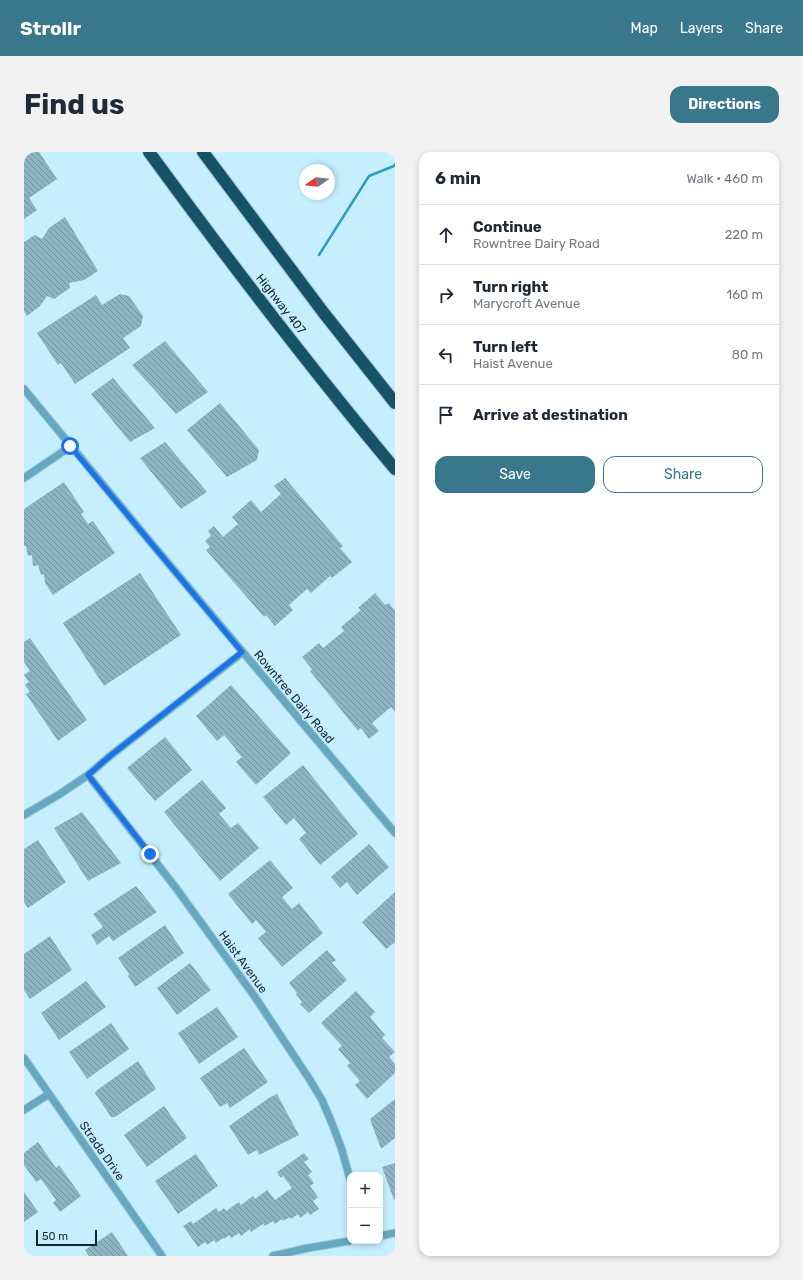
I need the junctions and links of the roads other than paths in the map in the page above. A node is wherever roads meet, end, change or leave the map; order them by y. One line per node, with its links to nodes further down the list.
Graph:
1 (149, 152): 6 (highway, Highway 407)
2 (203, 152): 4 (highway)
3 (24, 390): 5 (street, Rowntree Dairy Road)
4 (395, 403)
5 (70, 446): 7 (street); 8 (street, Rowntree Dairy Road)
6 (395, 469)
7 (24, 478)
8 (242, 652): 9 (street); 11 (street, Rowntree Dairy Road)
9 (88, 775): 10 (street); 15 (street, Haist Avenue)
10 (24, 815)
11 (395, 833)
12 (24, 1058): 13 (street, Strada Drive)
13 (49, 1094): 14 (street); 19 (street, Strada Drive)
14 (24, 1110)
15 (348, 1172)
16 (395, 1233): 17 (street)
17 (383, 1235)
18 (347, 1242): 20 (street)
19 (162, 1256)
20 (273, 1256)

